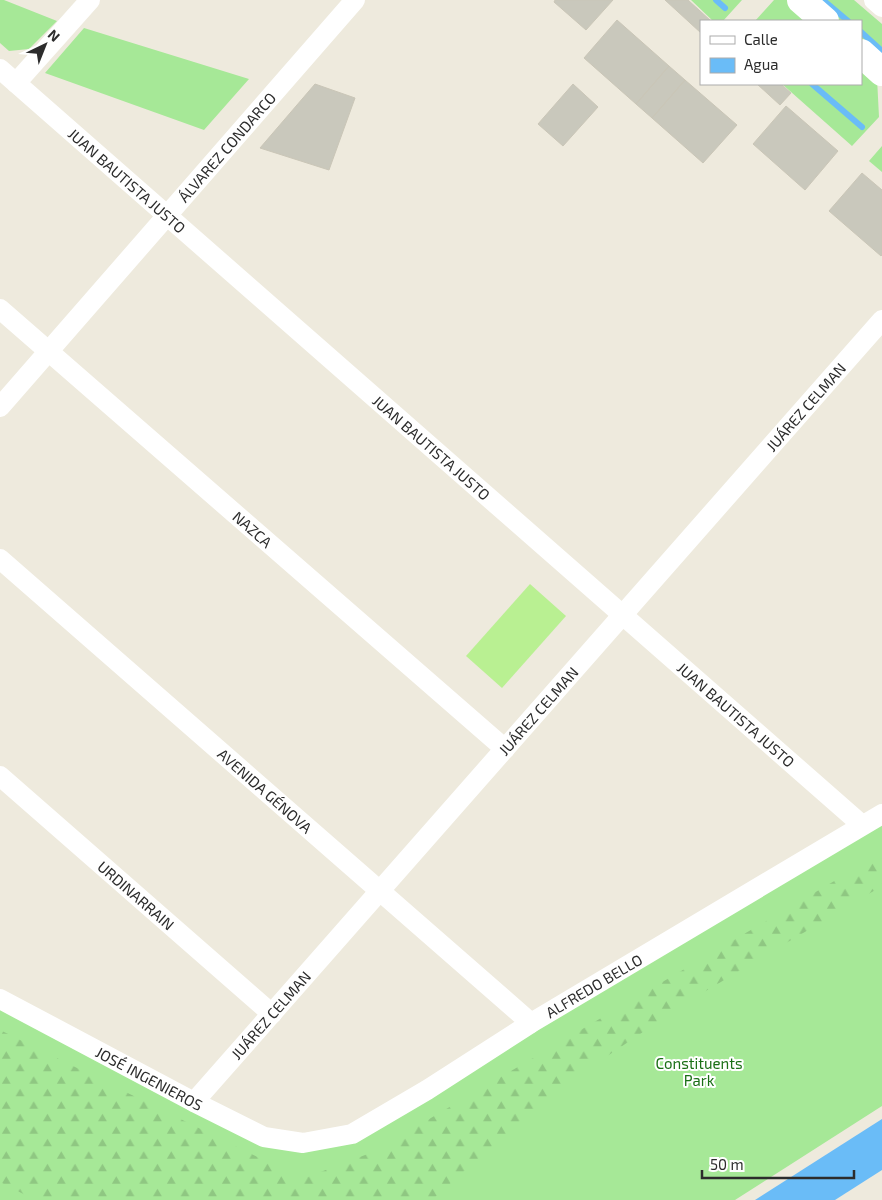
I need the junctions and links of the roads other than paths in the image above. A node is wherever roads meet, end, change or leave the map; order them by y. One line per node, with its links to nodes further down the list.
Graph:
1 (90, 0): 10 (street)
2 (355, 0): 11 (street, ÁLVAREZ CONDARCO)
3 (801, 0): 6 (street)
4 (874, 0): 5 (street)
5 (882, 7)
6 (824, 20)
7 (862, 54): 9 (street)
8 (0, 69): 10 (street, JUAN BAUTISTA JUSTO)
9 (882, 72)
10 (16, 83): 11 (street, JUAN BAUTISTA JUSTO)
11 (167, 216): 14 (street, ÁLVAREZ CONDARCO); 17 (street, JUAN BAUTISTA JUSTO)
12 (0, 309): 14 (street, NAZCA)
13 (882, 320): 17 (street, JUÁREZ CELMAN)
14 (48, 351): 15 (street, ÁLVAREZ CONDARCO); 18 (street, NAZCA)
15 (0, 407)
16 (0, 559): 22 (street, AVENIDA GÉNOVA)
17 (623, 615): 18 (street, JUÁREZ CELMAN); 21 (street, JUAN BAUTISTA JUSTO)
18 (505, 749): 22 (street, JUÁREZ CELMAN)
19 (0, 776): 24 (street, URDINARRAIN)
20 (882, 814): 21 (street, ALFREDO BELLO)
21 (862, 825): 25 (street, ALFREDO BELLO)
22 (380, 891): 24 (street, JUÁREZ CELMAN); 25 (street, AVENIDA GÉNOVA)
23 (0, 999): 26 (street, JOSÉ INGENIEROS)
24 (272, 1014): 26 (street, JUÁREZ CELMAN)
25 (531, 1023): 27 (street, ALFREDO BELLO)
26 (194, 1102): 27 (street, JOSÉ INGENIEROS)
27 (302, 1143)

